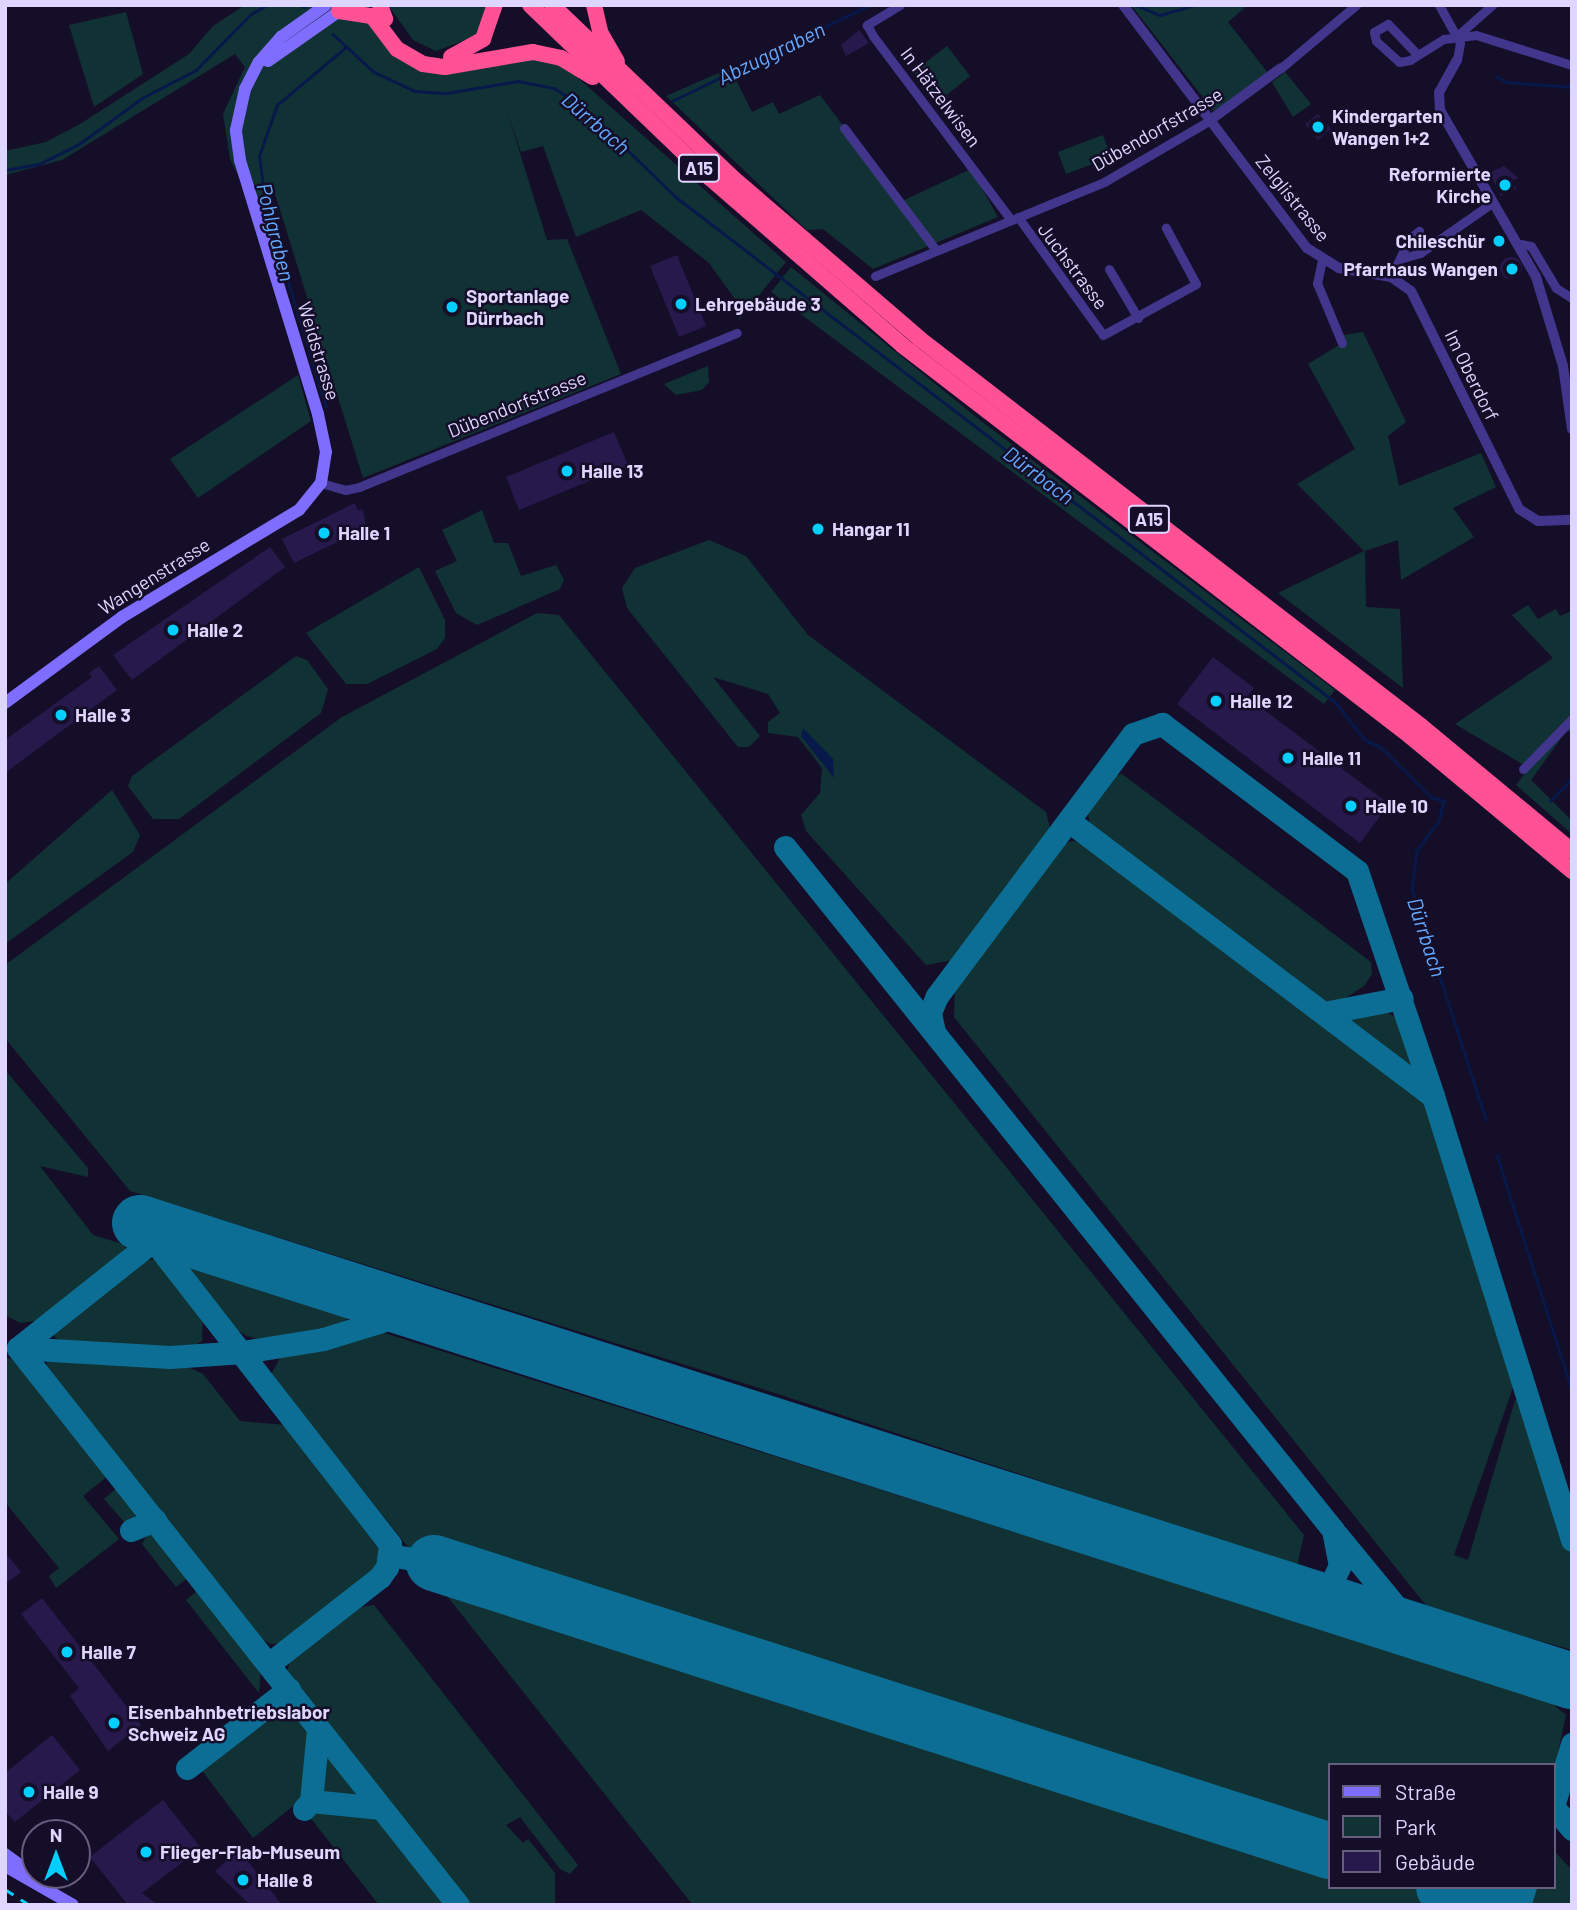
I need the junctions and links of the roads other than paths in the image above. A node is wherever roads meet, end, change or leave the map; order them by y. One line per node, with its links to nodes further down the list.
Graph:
1 (495, 5): 11 (highway)
2 (530, 5): 18 (highway, A15)
3 (552, 5): 17 (highway, A15)
4 (594, 5): 17 (highway)
5 (900, 5): 22 (street, In Hätzelwisen)
6 (1122, 5): 19 (street, Zelglistrasse)
7 (1356, 5): 16 (street, Dübendorfstrasse)
8 (1439, 5): 12 (street)
9 (1492, 5): 12 (street)
10 (338, 7): 11 (highway); 37 (main road, Weidstrasse)
11 (375, 10): 18 (highway)
12 (1457, 36): 13 (street); 14 (street); 15 (street)
13 (1417, 54): 13 (street)
14 (1457, 60): 21 (street)
15 (1572, 65)
16 (1282, 68): 19 (street, Dübendorfstrasse)
17 (629, 82): 42 (highway, A15)
18 (640, 113): 43 (highway, A15)
19 (1209, 121): 22 (street, Dübendorfstrasse); 28 (street, Zelglistrasse)
20 (844, 128): 26 (street)
21 (1492, 203): 25 (street); 27 (street)
22 (1014, 219): 26 (street, Dübendorfstrasse); 33 (street, Juchstrasse)
23 (1166, 228): 33 (street)
24 (1419, 230): 27 (street)
25 (1521, 244): 32 (street); 36 (street)
26 (936, 250): 30 (street, Dübendorfstrasse)
27 (1403, 258): 31 (street)
28 (1322, 260): 31 (street, Im Oberdorf); 35 (street, Zelglistrasse)
29 (1109, 270): 33 (street)
30 (875, 276)
31 (1391, 277): 38 (street, Im Oberdorf)
32 (1572, 298)
33 (1138, 318)
34 (737, 333): 37 (street, Dübendorfstrasse)
35 (1342, 343)
36 (1572, 429)
37 (321, 483): 39 (main road, Wangenstrasse)
38 (1572, 520)
39 (5, 703)
40 (1572, 719): 41 (street)
41 (1523, 769)
42 (1572, 851)
43 (1572, 871)
44 (5, 1854): 46 (main road)
45 (5, 1866): 46 (main road)
46 (61, 1897): 47 (main road)
47 (73, 1905)

